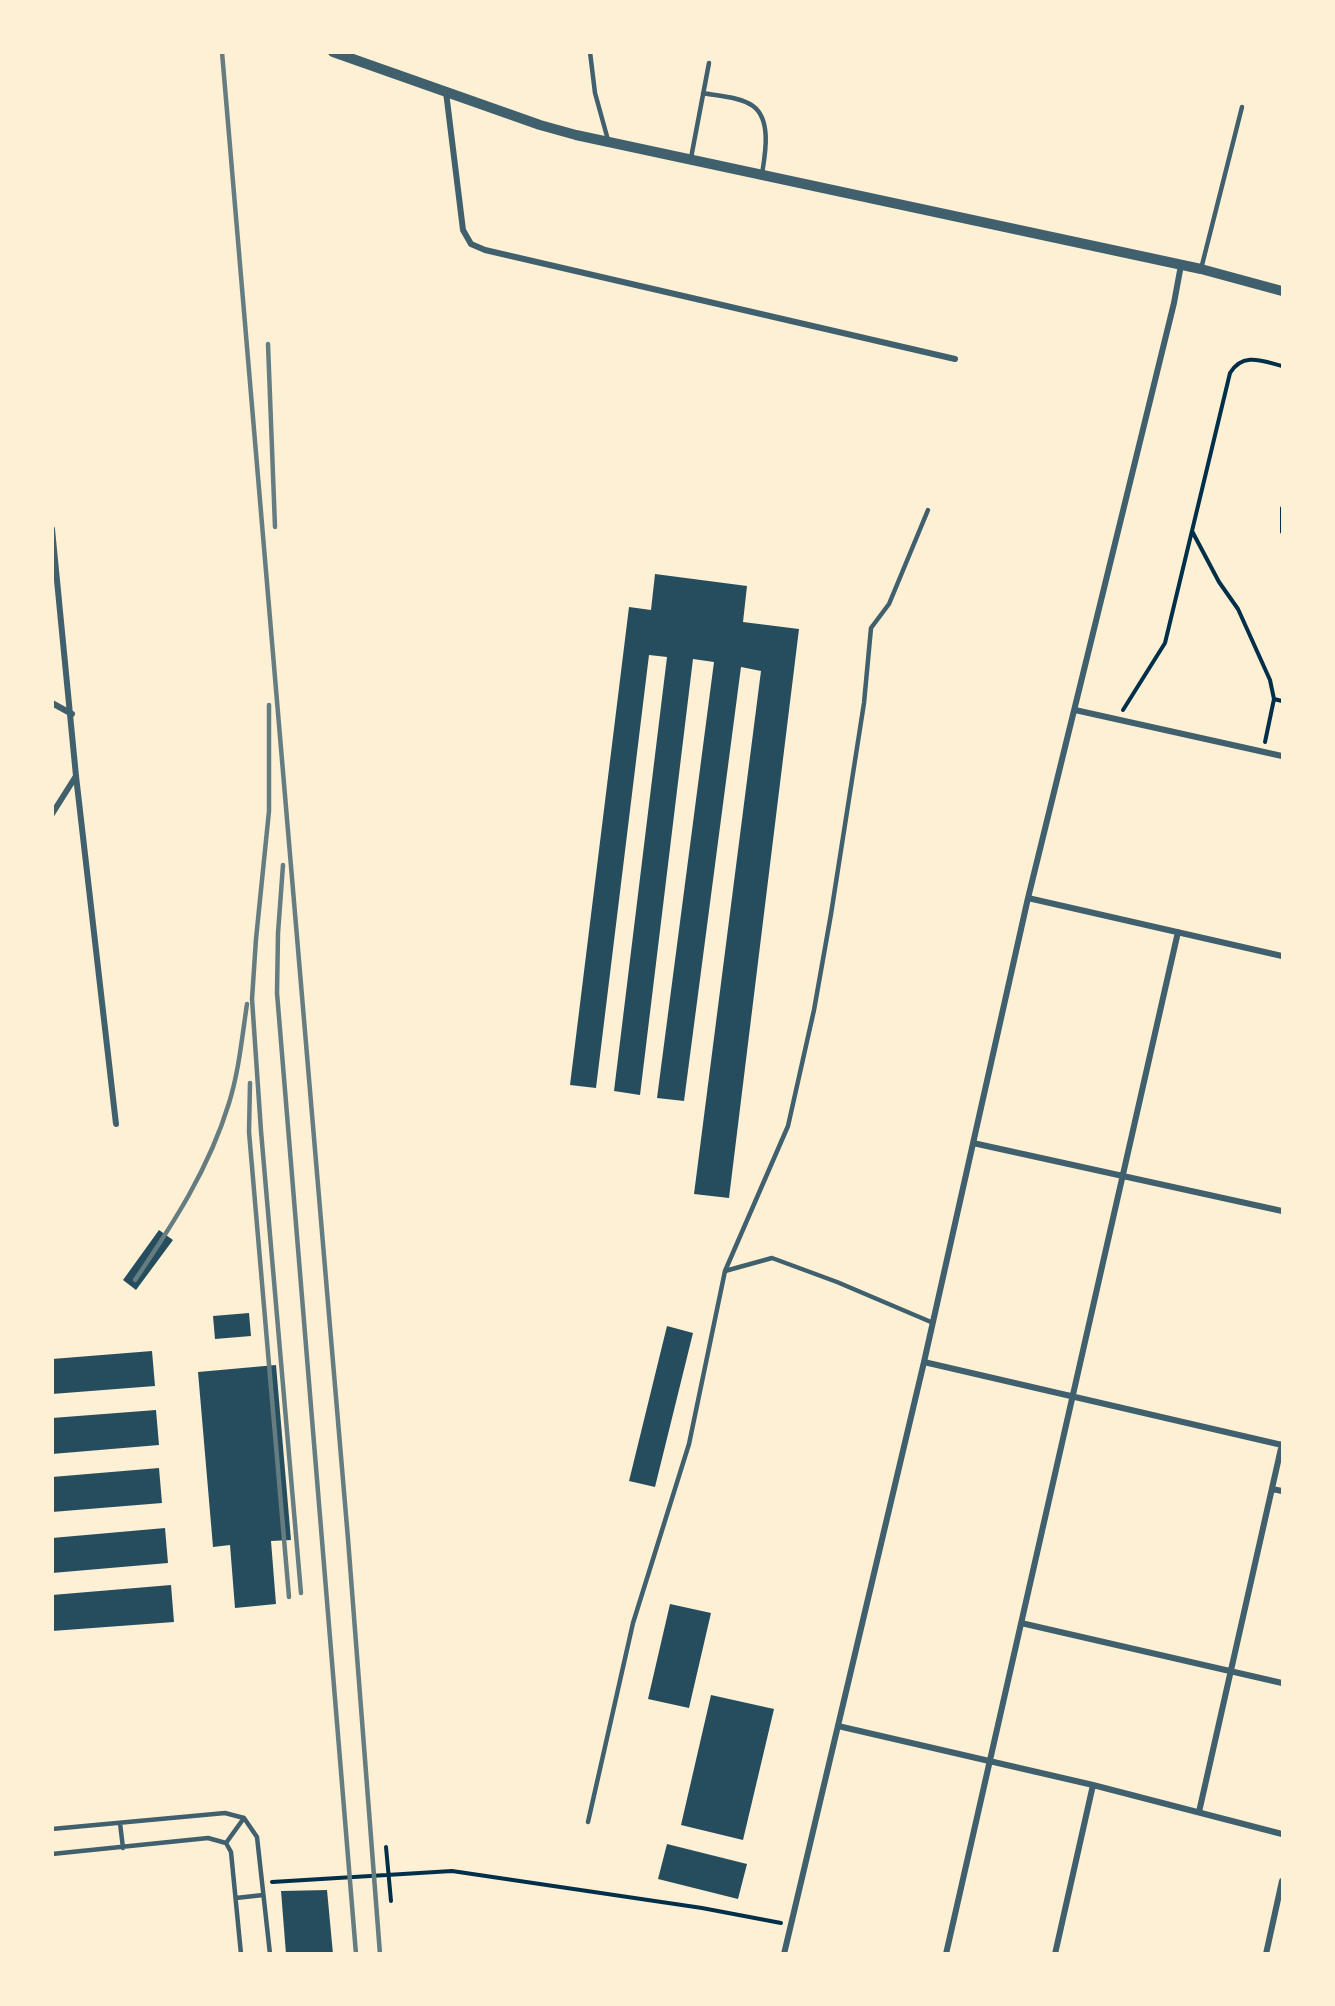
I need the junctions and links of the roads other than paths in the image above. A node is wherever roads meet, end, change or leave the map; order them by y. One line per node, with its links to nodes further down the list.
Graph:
1 (333, 52): 4 (street)
2 (590, 52): 7 (lane)
3 (709, 63): 5 (lane)
4 (446, 91): 7 (street); 13 (street)
5 (703, 93): 8 (lane); 9 (lane)
6 (1242, 107): 11 (lane)
7 (609, 143): 8 (street)
8 (690, 161): 9 (street)
9 (762, 176): 10 (street)
10 (1181, 265): 11 (street); 17 (street)
11 (1201, 269): 12 (street)
12 (1282, 291)
13 (955, 359)
14 (928, 510): 29 (lane)
15 (52, 529): 18 (street)
16 (52, 703): 18 (street)
17 (1075, 710): 19 (street); 22 (street)
18 (72, 714): 20 (street)
19 (1282, 756)
20 (76, 776): 21 (street); 25 (street)
21 (52, 814)
22 (1028, 898): 23 (street); 26 (street)
23 (1178, 932): 24 (street); 27 (street)
24 (1282, 956)
25 (116, 1124)
26 (973, 1143): 27 (street); 30 (street)
27 (1122, 1176): 28 (street); 32 (street)
28 (1282, 1211)
29 (725, 1271): 30 (lane); 44 (lane)
30 (931, 1322): 31 (street)
31 (924, 1362): 32 (street); 39 (street)
32 (1072, 1396): 33 (street); 36 (street)
33 (1282, 1445): 34 (street)
34 (1272, 1489): 35 (street); 37 (street)
35 (1282, 1491)
36 (1021, 1623): 37 (street); 40 (street)
37 (1230, 1673): 38 (street); 42 (street)
38 (1282, 1683)
39 (838, 1726): 40 (street); 56 (street)
40 (989, 1761): 41 (street); 57 (street)
41 (1093, 1785): 42 (street); 58 (street)
42 (1199, 1812): 47 (street)
43 (244, 1818): 45 (lane); 48 (lane); 52 (lane)
44 (588, 1822)
45 (120, 1823): 46 (lane); 49 (lane)
46 (52, 1829)
47 (1282, 1834)
48 (226, 1843): 49 (lane); 53 (lane)
49 (123, 1848): 50 (lane)
50 (52, 1854)
51 (1282, 1881): 59 (street)
52 (263, 1895): 53 (lane); 55 (lane)
53 (236, 1898): 54 (lane)
54 (241, 1953)
55 (270, 1953)
56 (784, 1953)
57 (946, 1953)
58 (1055, 1953)
59 (1266, 1953)

